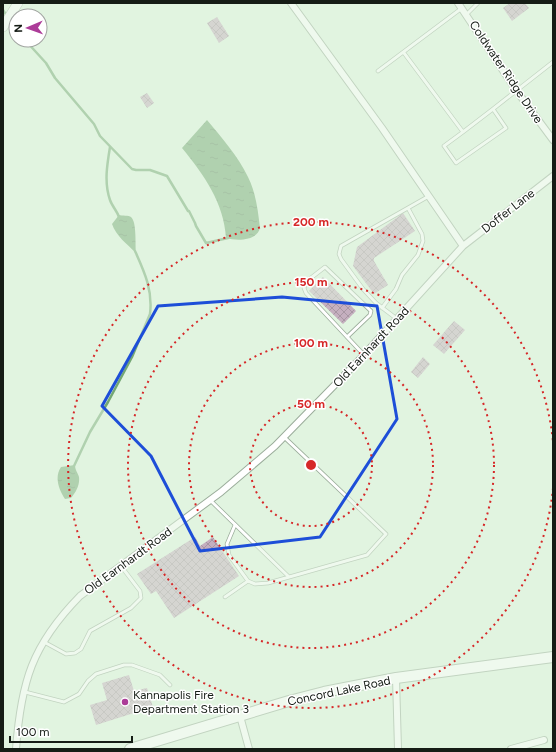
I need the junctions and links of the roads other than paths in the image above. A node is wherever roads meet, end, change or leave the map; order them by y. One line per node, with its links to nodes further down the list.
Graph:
1 (18, 3): 6 (main road)
2 (291, 3): 15 (street)
3 (478, 3): 5 (lane)
4 (460, 6): 5 (street, Coldwater Ridge Drive); 7 (lane)
5 (467, 14): 10 (street, Coldwater Ridge Drive)
6 (3, 27)
7 (404, 53): 9 (lane); 12 (lane)
8 (553, 62): 10 (lane)
9 (378, 71)
10 (516, 90): 11 (lane); 13 (street, Coldwater Ridge Drive)
11 (493, 109): 12 (lane); 12 (lane)
12 (463, 132)
13 (553, 140)
14 (553, 176): 17 (street, Doffer Lane)
15 (429, 196): 16 (lane); 17 (street)
16 (408, 208): 18 (lane); 18 (lane)
17 (463, 246): 19 (street, Old Earnhardt Road)
18 (382, 308): 19 (lane)
19 (397, 319): 21 (street, Old Earnhardt Road)
20 (348, 337): 20 (lane); 21 (lane)
21 (364, 355): 22 (street, Old Earnhardt Road)
22 (284, 437): 23 (street, Old Earnhardt Road); 26 (lane)
23 (210, 500): 24 (lane); 25 (street, Old Earnhardt Road)
24 (235, 525): 26 (lane); 27 (lane)
25 (121, 566): 29 (street, Old Earnhardt Road); 29 (lane)
26 (289, 577): 27 (lane)
27 (248, 581): 28 (lane)
28 (225, 596)
29 (43, 641): 33 (street, Old Earnhardt Road)
30 (553, 657): 31 (main road, Concord Lake Road)
31 (396, 678): 34 (main road, Concord Lake Road); 39 (street)
32 (170, 685): 33 (lane)
33 (23, 692): 36 (street, Old Earnhardt Road)
34 (240, 716): 37 (main road, Concord Lake Road); 38 (street)
35 (544, 740): 40 (street)
36 (16, 749)
37 (130, 749)
38 (249, 749)
39 (398, 749)
40 (512, 749)

